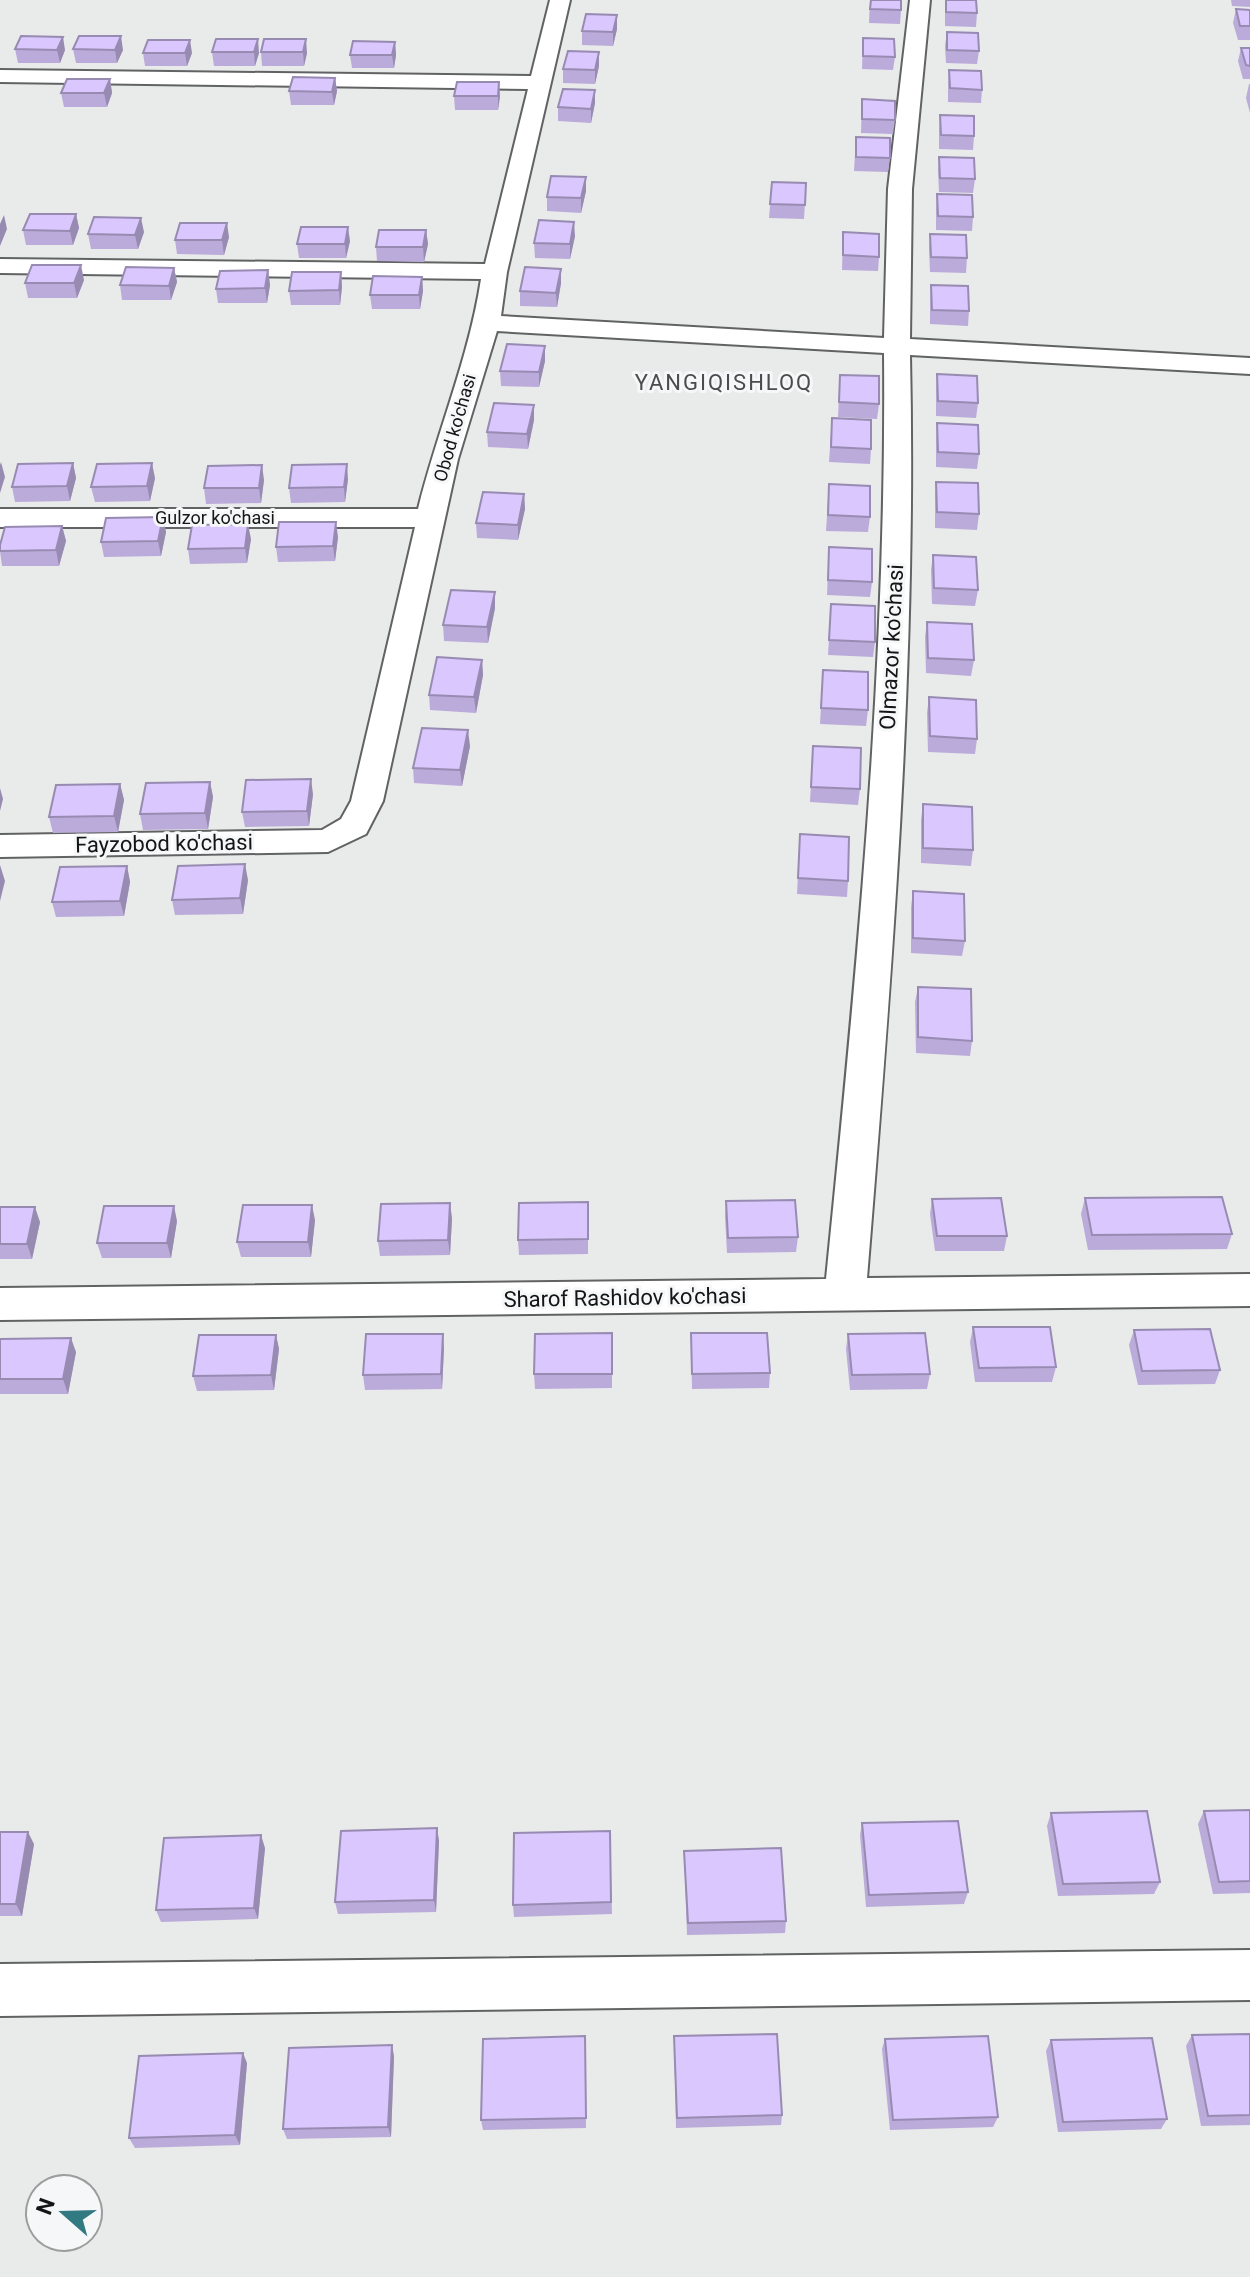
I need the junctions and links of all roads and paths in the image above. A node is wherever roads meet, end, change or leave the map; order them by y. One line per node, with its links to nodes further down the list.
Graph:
1 (560, 0): 4 (street, Obod ko'chasi)
2 (920, 0): 8 (street, Olmazor ko'chasi)
3 (0, 76): 4 (street)
4 (541, 83): 6 (street, Obod ko'chasi)
5 (0, 266): 6 (street)
6 (495, 272): 7 (street, Obod ko'chasi)
7 (487, 323): 8 (street); 11 (street, Obod ko'chasi)
8 (895, 344): 9 (street); 15 (street, Olmazor ko'chasi)
9 (1250, 366)
10 (0, 518): 11 (street, Gulzor ko'chasi)
11 (431, 518): 12 (street, Obod ko'chasi)
12 (328, 841): 13 (street, Fayzobod ko'chasi)
13 (0, 846)
14 (1250, 1290): 15 (street, Sharof Rashidov ko'chasi)
15 (845, 1294): 16 (street, Sharof Rashidov ko'chasi)
16 (0, 1304)
17 (1250, 1975): 18 (street)
18 (0, 1990)

